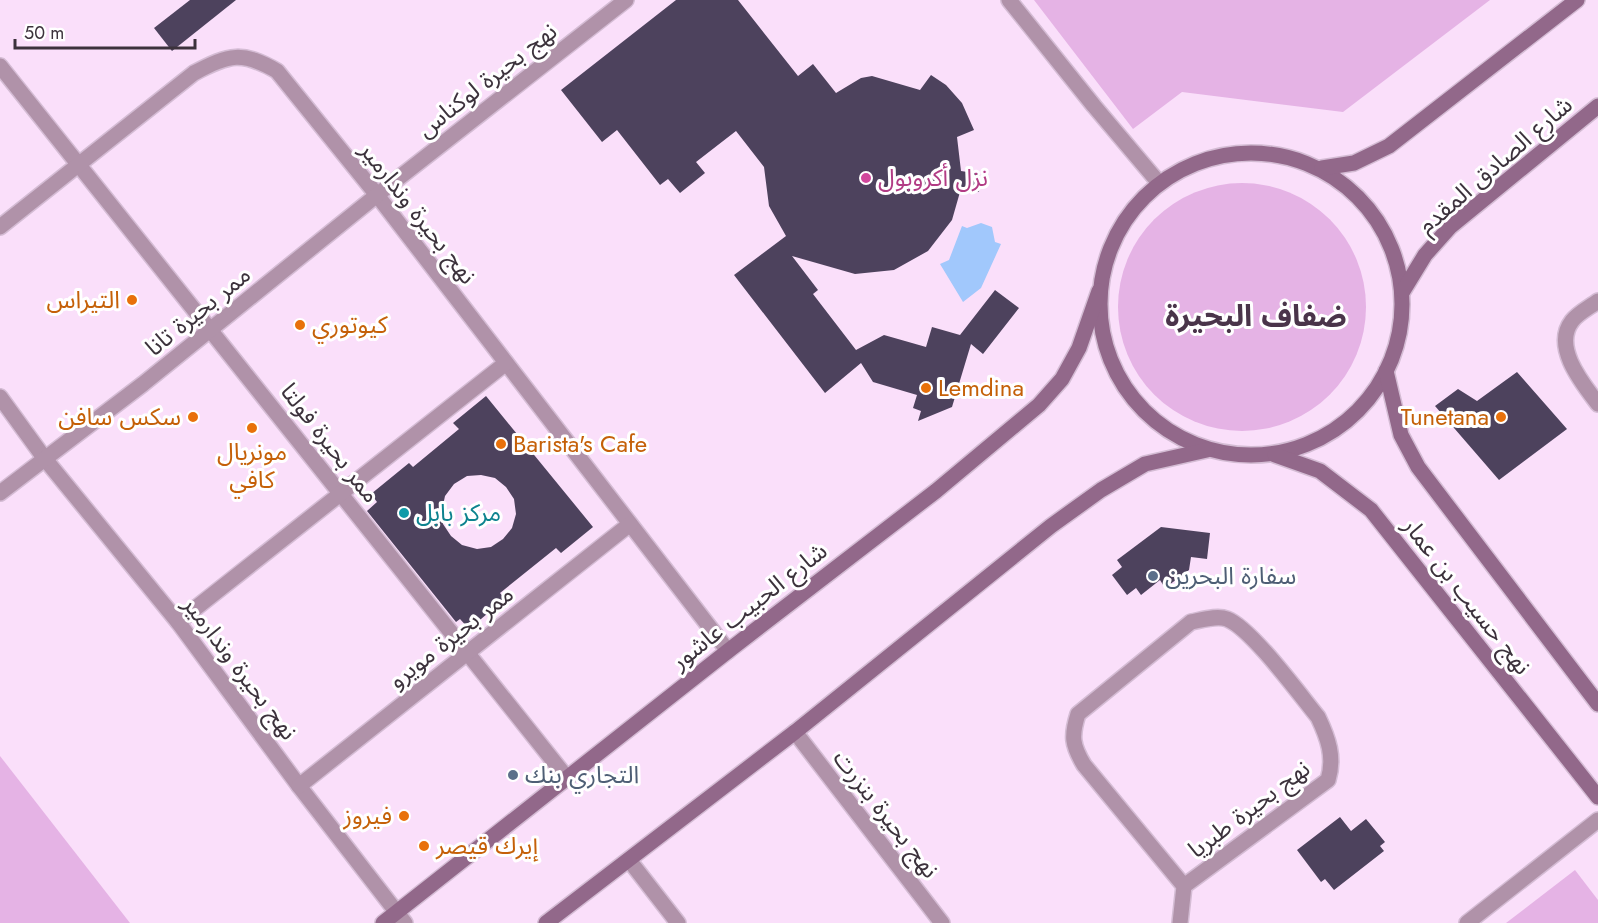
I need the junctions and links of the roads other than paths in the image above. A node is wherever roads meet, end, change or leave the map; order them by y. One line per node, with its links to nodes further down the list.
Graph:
1 (626, 0): 9 (street, نهج بحيرة لوكناس)
2 (1009, 0): 8 (street)
3 (1577, 0): 7 (main road)
4 (0, 66): 6 (street, ممر بحيرة فولتا)
5 (1598, 106): 12 (main road, شارع الصادق المقدم)
6 (79, 165): 9 (street, نهج بحيرة وندارمير); 10 (street, نهج بحيرة وندارمير); 14 (street, ممر بحيرة فولتا)
7 (1322, 168): 8 (main road); 12 (main road)
8 (1159, 183): 11 (main road, شارع الحبيب عاشور)
9 (377, 195): 14 (street, ممر بحيرة تانا); 15 (street, نهج بحيرة وندارمير)
10 (0, 227)
11 (1099, 291): 19 (main road); 26 (main road, شارع الحبيب عاشور)
12 (1403, 291): 16 (main road)
13 (1598, 301): 18 (street)
14 (211, 329): 21 (street, ممر بحيرة تانا); 23 (street, ممر بحيرة فولتا)
15 (506, 363): 23 (street); 24 (street, نهج بحيرة وندارمير)
16 (1386, 371): 20 (main road); 28 (main road, نهج حسيب بن عمار)
17 (0, 397): 21 (street, نهج بحيرة وندارمير)
18 (1598, 404)
19 (1208, 450): 20 (main road); 29 (main road)
20 (1275, 454): 32 (main road, نهج حسيب بن عمار)
21 (45, 459): 22 (street, ممر بحيرة تانا); 25 (street, نهج بحيرة وندارمير)
22 (0, 494)
23 (341, 494): 25 (street); 27 (street, ممر بحيرة فولتا)
24 (630, 524): 26 (street, نهج بحيرة وندارمير); 27 (street, ممر بحيرة مويرو)
25 (178, 622): 31 (street, نهج بحيرة وندارمير)
26 (728, 651): 30 (main road, شارع الحبيب عاشور)
27 (467, 652): 30 (street, ممر بحيرة فولتا); 31 (street, ممر بحيرة مويرو)
28 (1598, 704)
29 (795, 732): 34 (main road); 40 (street, نهج بحيرة بنزرت)
30 (567, 778): 36 (main road, شارع الحبيب عاشور)
31 (299, 786): 36 (street, نهج بحيرة وندارمير)
32 (1598, 797)
33 (1598, 820): 42 (street)
34 (629, 860): 38 (main road); 39 (street)
35 (1184, 886): 35 (street, نهج بحيرة طبريا); 41 (street, نهج بحيرة طبريا)
36 (401, 918): 37 (main road, شارع الحبيب عاشور)
37 (383, 923)
38 (546, 923)
39 (678, 923)
40 (942, 923)
41 (1180, 923)
42 (1467, 923)

